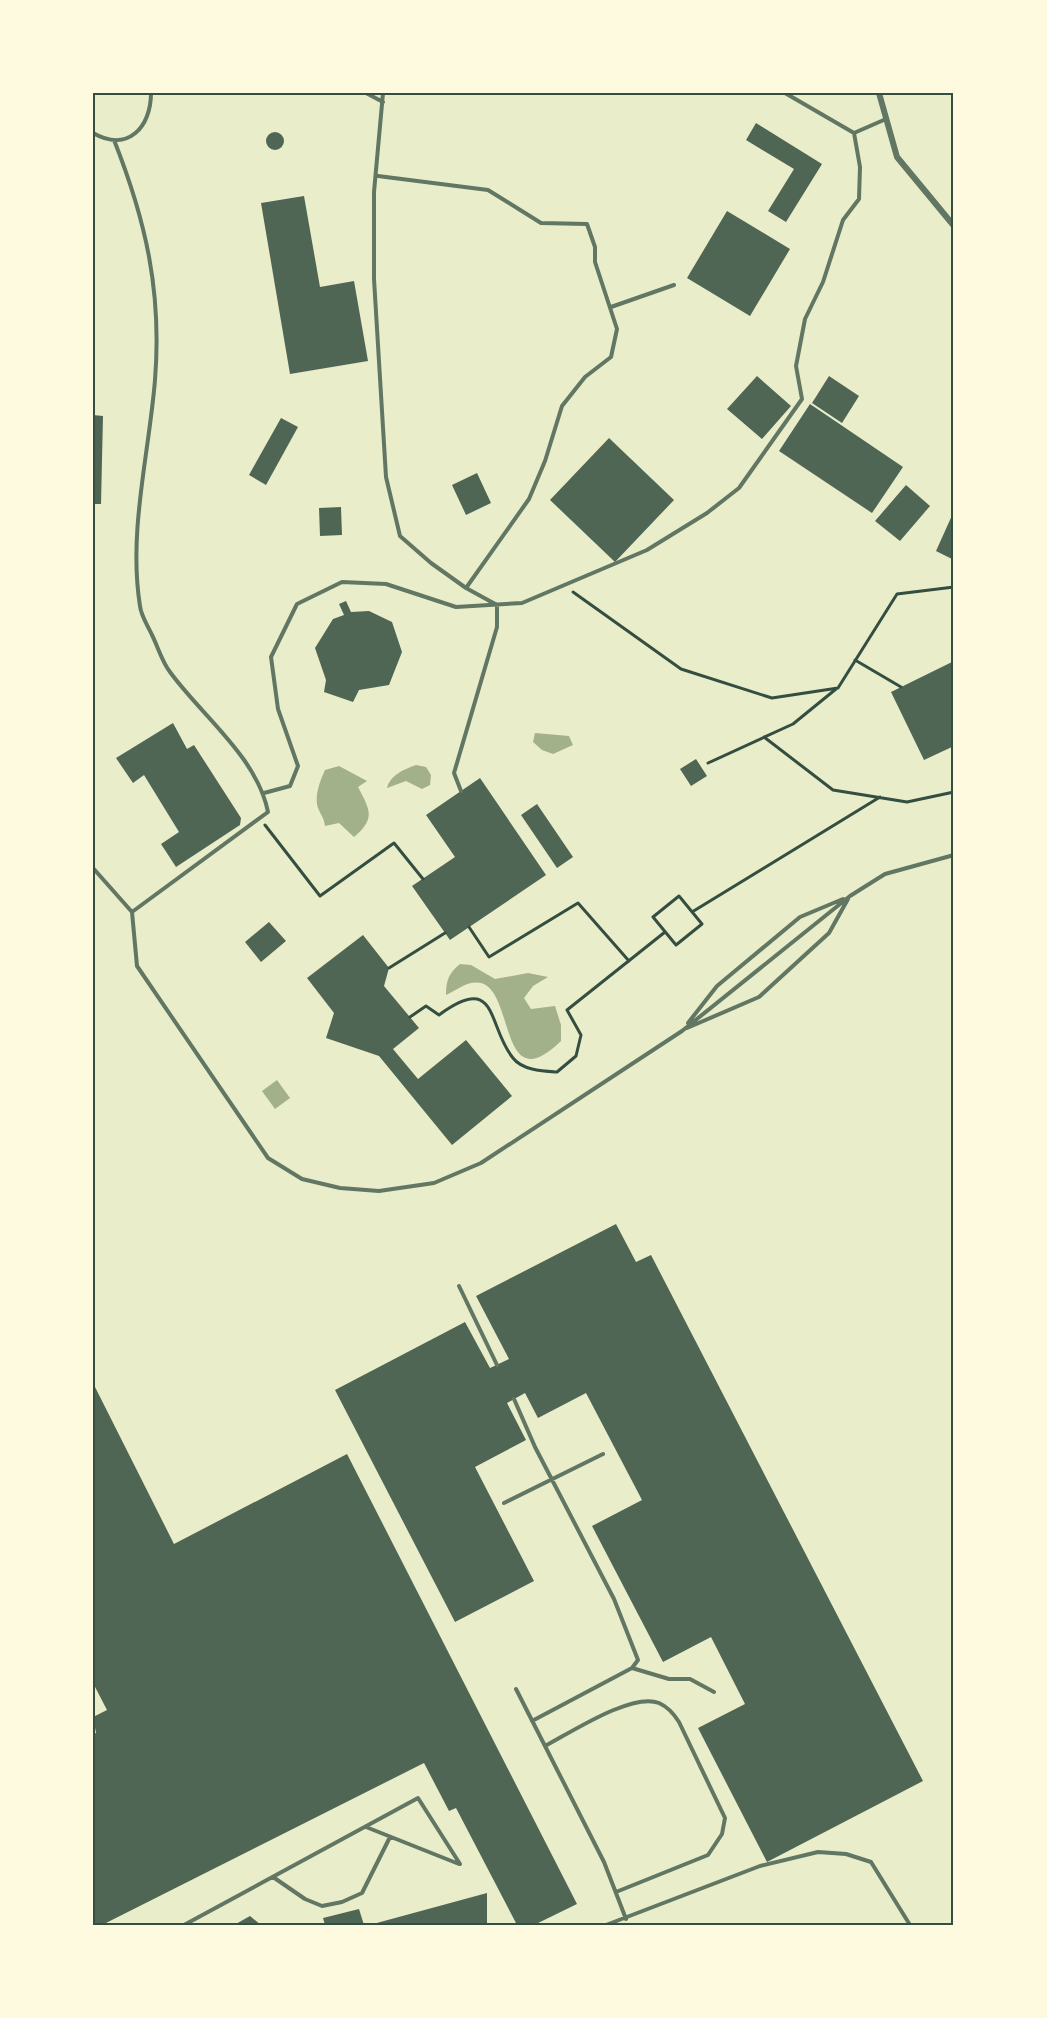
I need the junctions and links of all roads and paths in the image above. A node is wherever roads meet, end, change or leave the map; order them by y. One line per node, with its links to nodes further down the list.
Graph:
1 (151, 93): 10 (lane)
2 (366, 93): 6 (lane)
3 (383, 93): 6 (lane)
4 (784, 93): 9 (lane)
5 (879, 93): 7 (street)
6 (383, 102): 11 (lane)
7 (886, 119): 9 (lane); 12 (street)
8 (93, 133): 10 (lane)
9 (854, 133): 15 (lane)
10 (114, 140): 26 (lane)
11 (378, 177): 14 (lane); 17 (lane)
12 (954, 226)
13 (674, 285): 14 (lane)
14 (611, 307): 17 (lane)
15 (564, 585): 18 (lane); 21 (path)
16 (954, 587): 19 (path)
17 (466, 588): 18 (lane)
18 (497, 605): 24 (lane); 26 (lane)
19 (855, 660): 20 (path); 21 (path)
20 (901, 687)
21 (838, 688): 22 (path)
22 (764, 737): 23 (path); 27 (path)
23 (708, 763)
24 (461, 791)
25 (954, 792): 27 (path)
26 (264, 793): 28 (lane)
27 (880, 797): 34 (path)
28 (260, 818): 31 (path); 33 (lane)
29 (954, 855): 32 (lane)
30 (93, 868): 33 (lane)
31 (423, 879)
32 (850, 896): 41 (lane); 41 (lane); 41 (lane)
33 (132, 912): 41 (lane)
34 (692, 912): 36 (path); 36 (path)
35 (469, 927): 38 (path)
36 (665, 932): 38 (path)
37 (445, 933): 39 (path)
38 (629, 961): 40 (path)
39 (389, 968)
40 (410, 1017)
41 (682, 1031)
42 (459, 1286): 43 (lane)
43 (497, 1365)
44 (514, 1399): 46 (lane)
45 (603, 1454): 46 (lane)
46 (552, 1479): 47 (lane); 48 (lane)
47 (504, 1503)
48 (632, 1668): 50 (lane); 51 (lane)
49 (516, 1689): 51 (lane)
50 (714, 1692)
51 (532, 1720): 52 (lane)
52 (545, 1746): 56 (lane); 56 (lane)
53 (365, 1827): 54 (lane); 54 (lane); 55 (lane)
54 (390, 1837): 55 (lane)
55 (273, 1877): 58 (lane)
56 (616, 1892): 57 (lane)
57 (626, 1919): 59 (lane); 60 (lane)
58 (184, 1925)
59 (606, 1925)
60 (910, 1925)

